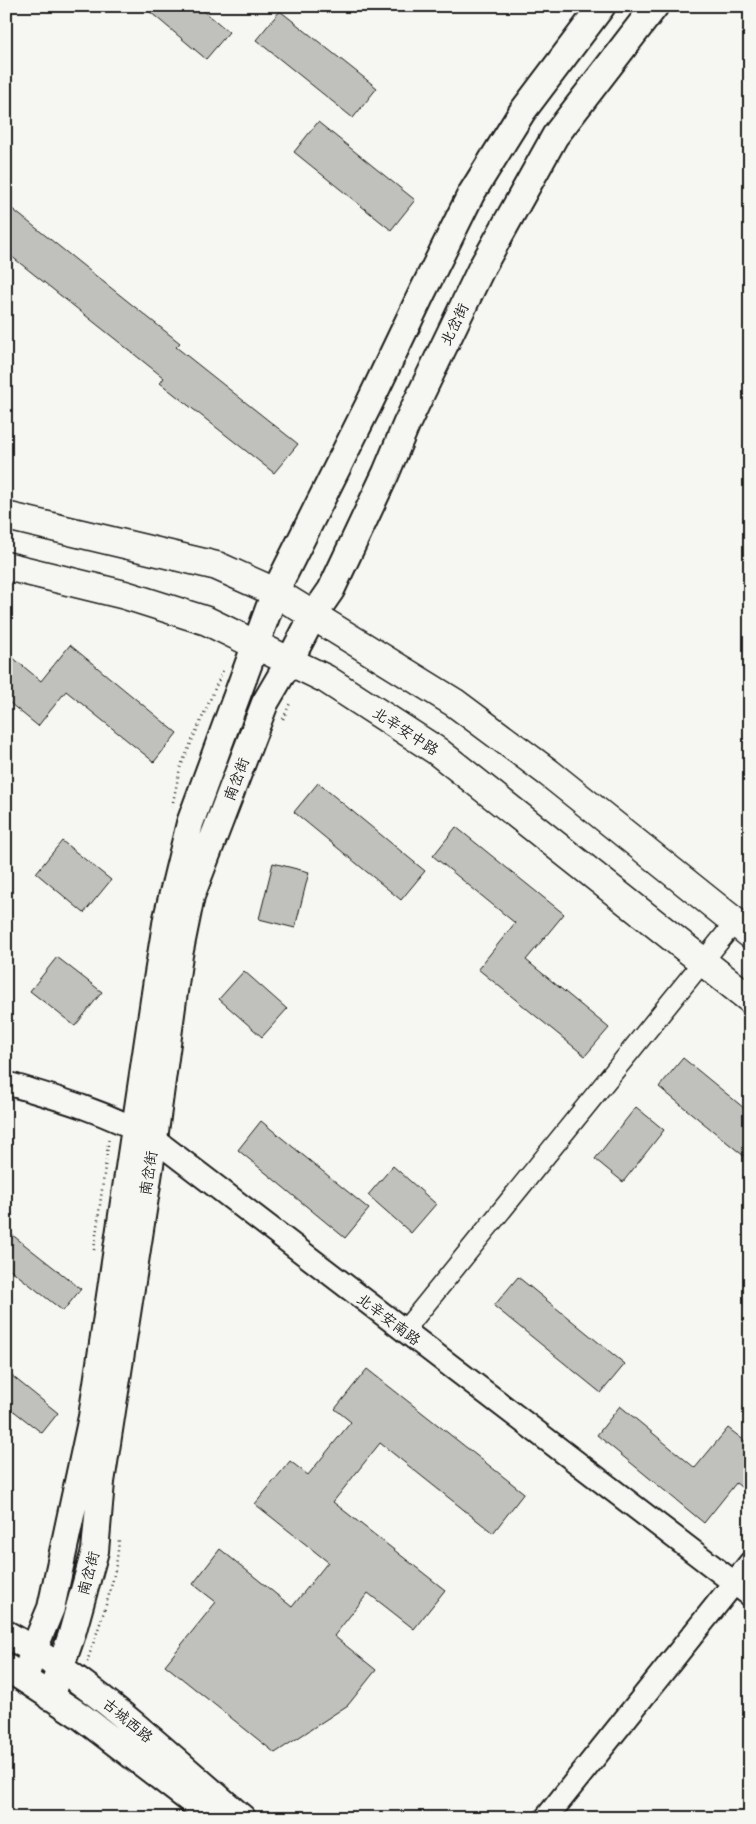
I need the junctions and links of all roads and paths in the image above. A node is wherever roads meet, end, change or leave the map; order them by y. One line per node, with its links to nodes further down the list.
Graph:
1 (602, 6): 5 (main road)
2 (655, 6): 6 (main road, 北岔街)
3 (6, 516): 5 (main road)
4 (6, 566): 7 (main road, 北辛安中路)
5 (275, 592): 6 (main road); 7 (main road)
6 (313, 616): 8 (main road, 北岔街); 9 (main road)
7 (256, 645): 8 (main road, 北辛安中路); 13 (main road, 南岔街)
8 (289, 662): 10 (main road, 北辛安中路); 13 (main road, 南岔街)
9 (742, 928): 10 (street)
10 (703, 961): 11 (main road, 北辛安中路); 14 (street)
11 (750, 999)
12 (6, 1083): 13 (street, 北辛安南路)
13 (144, 1134): 14 (street, 北辛安南路); 18 (main road, 南岔街); 19 (main road, 南岔街)
14 (404, 1331): 16 (street, 北辛安南路)
15 (750, 1563): 16 (street)
16 (742, 1589): 24 (street)
17 (6, 1634): 18 (main road, 古城西路)
18 (34, 1649): 19 (main road, 古城西路); 20 (main road, 南岔街)
19 (60, 1668): 21 (main road, 南岔街); 23 (main road, 古城西路)
20 (16, 1673): 21 (main road, 古城西路)
21 (50, 1697): 22 (main road, 古城西路)
22 (214, 1818)
23 (242, 1818)
24 (546, 1818)

